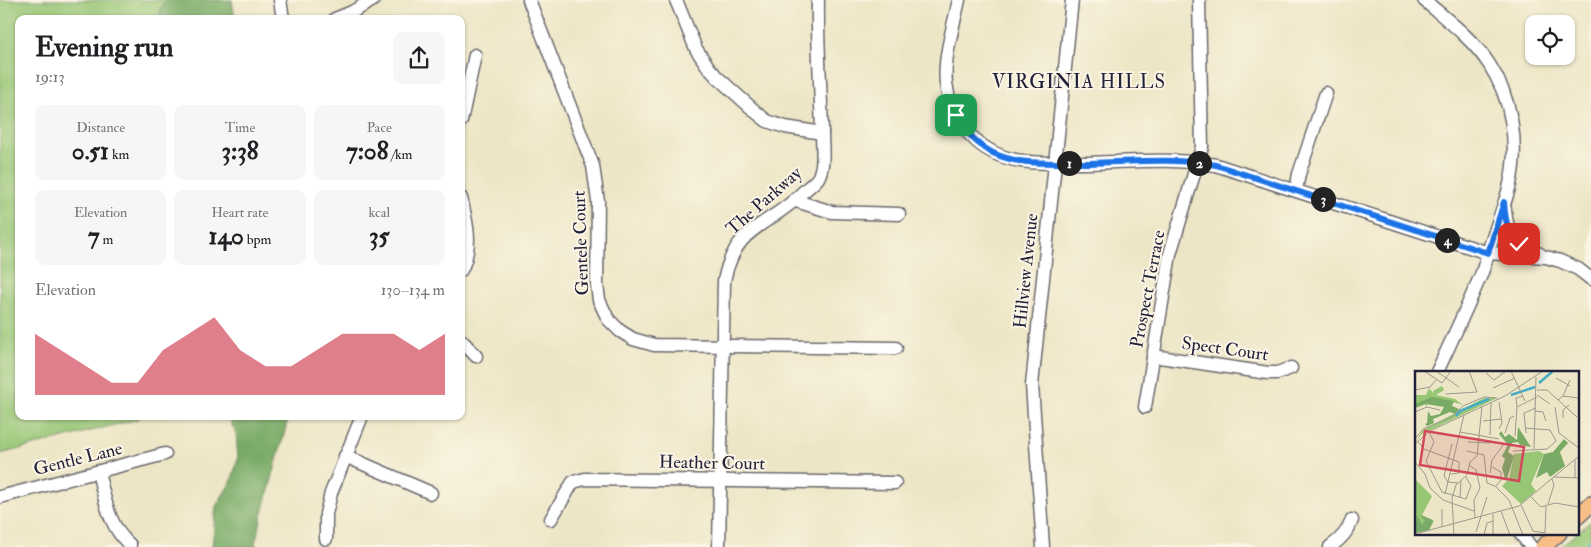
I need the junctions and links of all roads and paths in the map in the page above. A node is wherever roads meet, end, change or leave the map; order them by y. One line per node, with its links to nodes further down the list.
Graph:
1 (280, 0): 10 (street)
2 (373, 0): 11 (street)
3 (529, 0): 28 (street, Gentele Court)
4 (676, 0): 15 (street)
5 (818, 0): 15 (street, The Parkway)
6 (959, 0): 16 (street)
7 (1072, 0): 16 (street, Hillview Avenue)
8 (1199, 0): 17 (street, Prospect Terrace)
9 (1424, 0): 20 (street)
10 (282, 15)
11 (345, 15)
12 (475, 56): 14 (street)
13 (1326, 93): 18 (street)
14 (465, 102)
15 (822, 133): 19 (street, The Parkway)
16 (1055, 163): 17 (street); 52 (street, Hillview Avenue)
17 (1198, 163): 18 (street); 31 (street, Prospect Terrace)
18 (1296, 190): 23 (street)
19 (796, 201): 22 (street); 28 (street, The Parkway)
20 (1504, 202): 23 (street); 24 (street)
21 (465, 214): 25 (street)
22 (899, 214)
23 (1488, 253): 24 (street); 33 (street)
24 (1546, 257): 26 (street)
25 (465, 261)
26 (1591, 279)
27 (465, 344): 30 (street)
28 (723, 345): 29 (street, Gentele Court); 39 (street, The Parkway)
29 (896, 348)
30 (476, 356)
31 (1153, 356): 32 (street, Spect Court); 34 (street, Prospect Terrace)
32 (1291, 368)
33 (1437, 371)
34 (1145, 407)
35 (360, 420): 37 (street)
36 (165, 454): 38 (street, Gentle Lane)
37 (345, 456): 41 (street); 49 (street)
38 (98, 472): 42 (street, Gentle Lane); 50 (street)
39 (720, 480): 40 (street, Heather Court); 45 (street, Heather Court); 51 (street, The Parkway)
40 (895, 483)
41 (431, 493)
42 (0, 497)
43 (1591, 504): 44 (main road)
44 (1578, 516)
45 (551, 519)
46 (1352, 520): 53 (street)
47 (1521, 534): 54 (street)
48 (1558, 534): 55 (main road)
49 (326, 539)
50 (130, 545)
51 (719, 547)
52 (1044, 547)
53 (1330, 547)
54 (1531, 547)
55 (1543, 547)

